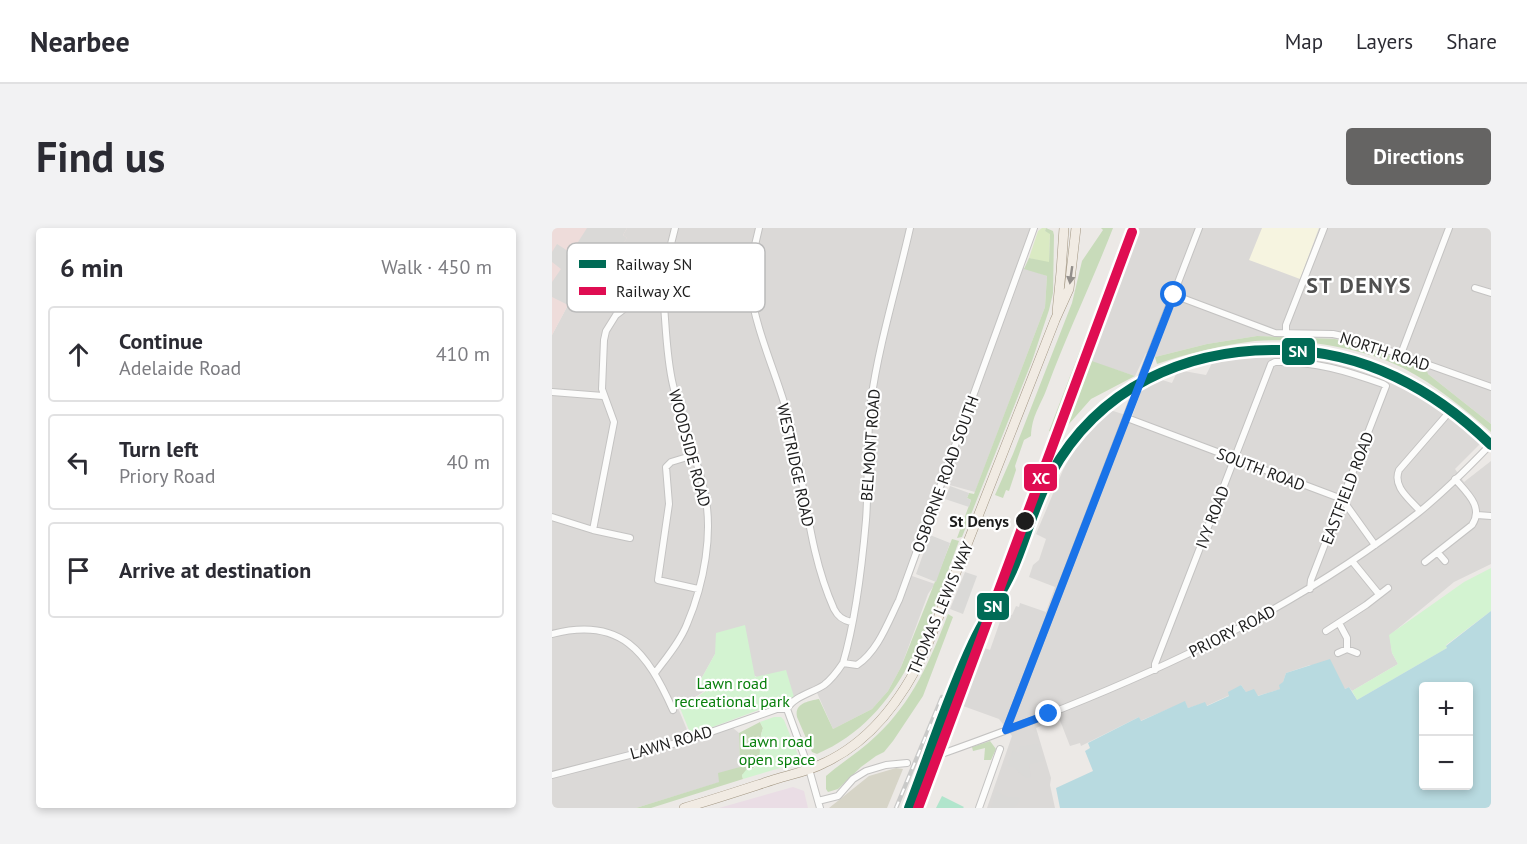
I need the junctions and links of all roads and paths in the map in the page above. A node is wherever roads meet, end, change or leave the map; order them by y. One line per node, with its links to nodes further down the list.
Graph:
1 (675, 228): 10 (street)
2 (759, 228): 11 (street, WESTRIDGE ROAD)
3 (910, 228): 49 (street, BELMONT ROAD)
4 (1034, 228): 56 (street, OSBORNE ROAD SOUTH)
5 (1064, 228): 18 (main road, THOMAS LEWIS WAY)
6 (1076, 228): 18 (main road, THOMAS LEWIS WAY, one-way to 18)
7 (1199, 228): 14 (street)
8 (1324, 228): 19 (street)
9 (1449, 228): 20 (street)
10 (672, 243)
11 (756, 243)
12 (1475, 288): 13 (street)
13 (1491, 293)
14 (1174, 295): 19 (street, NORTH ROAD); 26 (street)
15 (621, 312): 24 (street)
16 (665, 312): 29 (street, WOODSIDE ROAD)
17 (755, 312): 49 (street, WESTRIDGE ROAD)
18 (1055, 320): 66 (main road, THOMAS LEWIS WAY)
19 (1286, 334): 20 (street, NORTH ROAD)
20 (1401, 354): 22 (street, NORTH ROAD)
21 (1386, 386): 30 (street, IVY ROAD); 33 (street, EASTFIELD ROAD)
22 (1491, 387)
23 (552, 392): 24 (street)
24 (603, 396): 38 (street)
25 (1444, 417): 28 (street)
26 (1126, 418): 30 (street, SOUTH ROAD); 62 (street)
27 (1491, 444): 32 (street, PRIORY ROAD)
28 (1413, 454): 31 (street); 34 (street)
29 (694, 455): 46 (street, WOODSIDE ROAD); 46 (street)
30 (1235, 459): 33 (street, SOUTH ROAD); 57 (street, IVY ROAD)
31 (1421, 461)
32 (1455, 479): 34 (street, PRIORY ROAD); 35 (street)
33 (1342, 499): 40 (street); 47 (street, EASTFIELD ROAD)
34 (1420, 511): 40 (street, PRIORY ROAD)
35 (1477, 515): 36 (street); 41 (street)
36 (1491, 516)
37 (552, 518): 38 (street)
38 (592, 530): 39 (street)
39 (630, 538)
40 (1375, 545): 42 (street, PRIORY ROAD)
41 (1438, 553): 43 (street); 44 (street)
42 (1352, 561): 47 (street, PRIORY ROAD); 48 (street)
43 (1445, 561)
44 (1425, 562)
45 (1388, 588): 48 (street)
46 (698, 589): 58 (street, WOODSIDE ROAD)
47 (1310, 589): 57 (street, PRIORY ROAD)
48 (1378, 593): 50 (street)
49 (851, 622): 56 (street, BELMONT ROAD)
50 (1339, 623): 51 (street); 53 (street)
51 (1326, 632)
52 (552, 634): 58 (street)
53 (1347, 649): 54 (street); 55 (street)
54 (1338, 653)
55 (1357, 653)
56 (843, 663): 59 (street, OSBORNE ROAD SOUTH)
57 (1155, 670): 62 (street, PRIORY ROAD)
58 (655, 673): 61 (street)
59 (818, 689): 60 (street, LAWN ROAD)
60 (787, 709): 66 (street); 67 (street, LAWN ROAD)
61 (673, 710)
62 (1006, 730): 64 (street, PRIORY ROAD)
63 (1000, 748): 70 (street)
64 (936, 756)
65 (907, 763): 68 (street)
66 (809, 769): 68 (street); 69 (main road, THOMAS LEWIS WAY)
67 (552, 775)
68 (819, 805)
69 (684, 808)
70 (979, 808)

